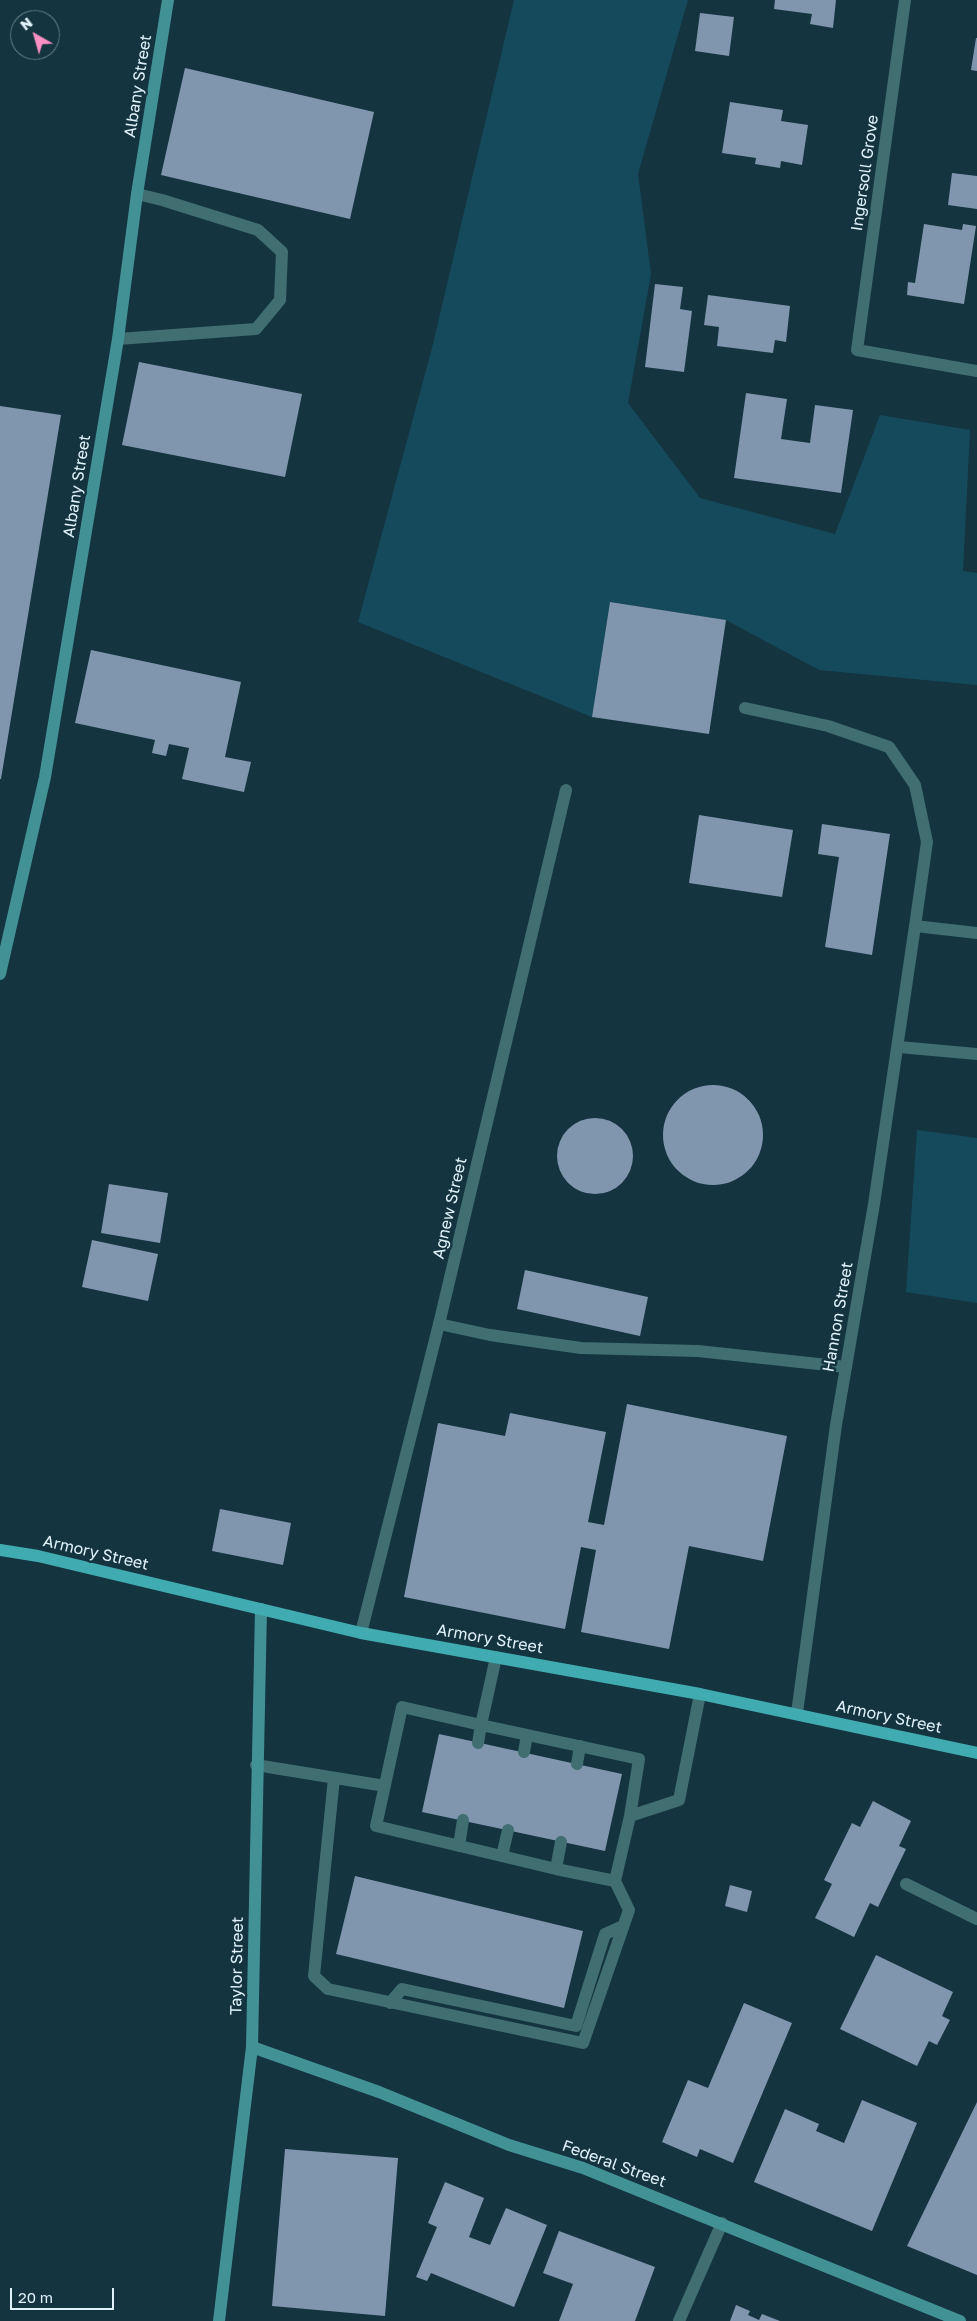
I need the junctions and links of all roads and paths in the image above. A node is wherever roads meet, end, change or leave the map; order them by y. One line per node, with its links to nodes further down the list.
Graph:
1 (168, 0): 3 (street, Albany Street)
2 (905, 0): 5 (street, Ingersoll Grove)
3 (137, 194): 4 (street, Albany Street); 4 (street)
4 (118, 339): 10 (street, Albany Street)
5 (977, 371)
6 (745, 708): 8 (street, Hannon Street)
7 (566, 790): 13 (street, Agnew Street)
8 (915, 926): 9 (street); 11 (street, Hannon Street)
9 (977, 933)
10 (0, 974)
11 (898, 1047): 12 (street); 14 (street, Hannon Street)
12 (977, 1054)
13 (438, 1324): 14 (street); 17 (street, Agnew Street)
14 (846, 1367): 20 (street, Hannon Street)
15 (0, 1550): 16 (main road, Armory Street)
16 (261, 1609): 17 (main road, Armory Street); 27 (street, Taylor Street)
17 (361, 1633): 18 (main road, Armory Street)
18 (496, 1657): 19 (main road, Armory Street); 21 (street)
19 (700, 1694): 20 (main road, Armory Street); 31 (street)
20 (797, 1713): 26 (main road, Armory Street)
21 (481, 1725): 22 (street); 23 (street); 30 (street)
22 (527, 1735): 24 (street); 25 (street)
23 (478, 1743)
24 (580, 1746): 28 (street); 31 (street)
25 (524, 1752)
26 (977, 1753)
27 (256, 1764): 29 (street); 43 (street, Taylor Street)
28 (577, 1764)
29 (334, 1778): 30 (street); 42 (street)
30 (385, 1786): 35 (street)
31 (630, 1816): 38 (street)
32 (463, 1820): 35 (street)
33 (508, 1830): 36 (street)
34 (561, 1842): 37 (street)
35 (459, 1846): 36 (street)
36 (502, 1856): 37 (street)
37 (556, 1869): 38 (street)
38 (615, 1881): 41 (street)
39 (906, 1884): 40 (street)
40 (977, 1919)
41 (623, 1926): 42 (street); 42 (street)
42 (390, 2003)
43 (252, 2047): 44 (street, Federal Street); 45 (street, Taylor Street)
44 (722, 2223): 46 (street); 47 (street, Federal Street)
45 (219, 2321)
46 (679, 2321)
47 (960, 2321)

